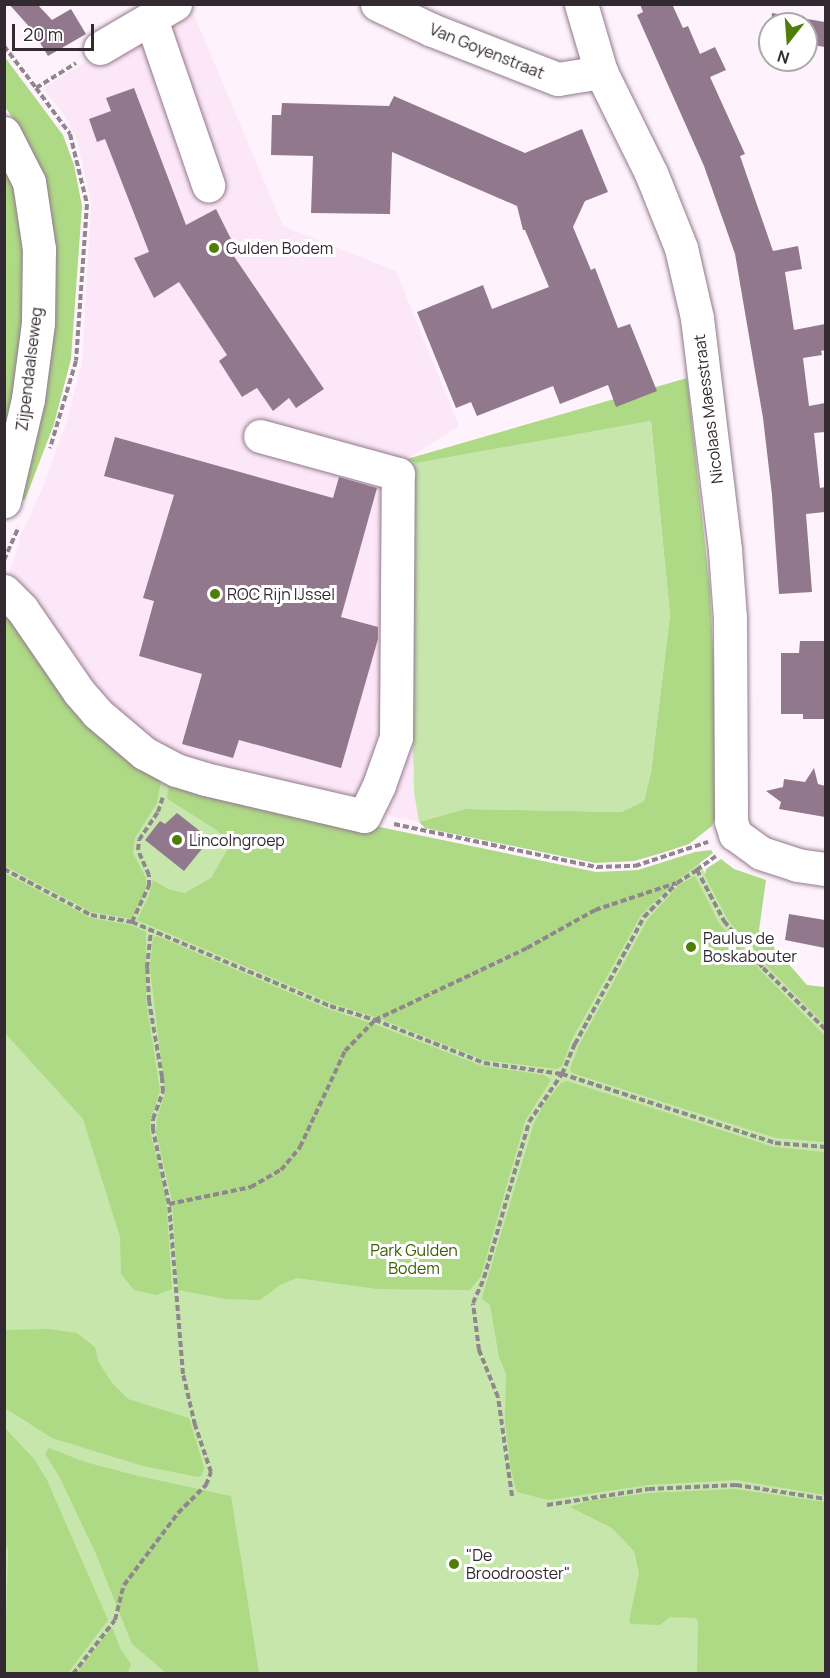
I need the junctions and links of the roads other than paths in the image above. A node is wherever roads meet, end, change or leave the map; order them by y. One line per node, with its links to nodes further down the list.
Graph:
1 (377, 4): 5 (street, Van Goyenstraat)
2 (581, 4): 5 (street, Nicolaas Maesstraat)
3 (163, 11): 4 (street); 7 (street)
4 (100, 48)
5 (601, 72): 11 (street, Nicolaas Maesstraat)
6 (4, 133): 9 (street, Zijpendaalseweg)
7 (208, 185)
8 (260, 436): 10 (street)
9 (4, 501)
10 (4, 591)
11 (825, 869)

